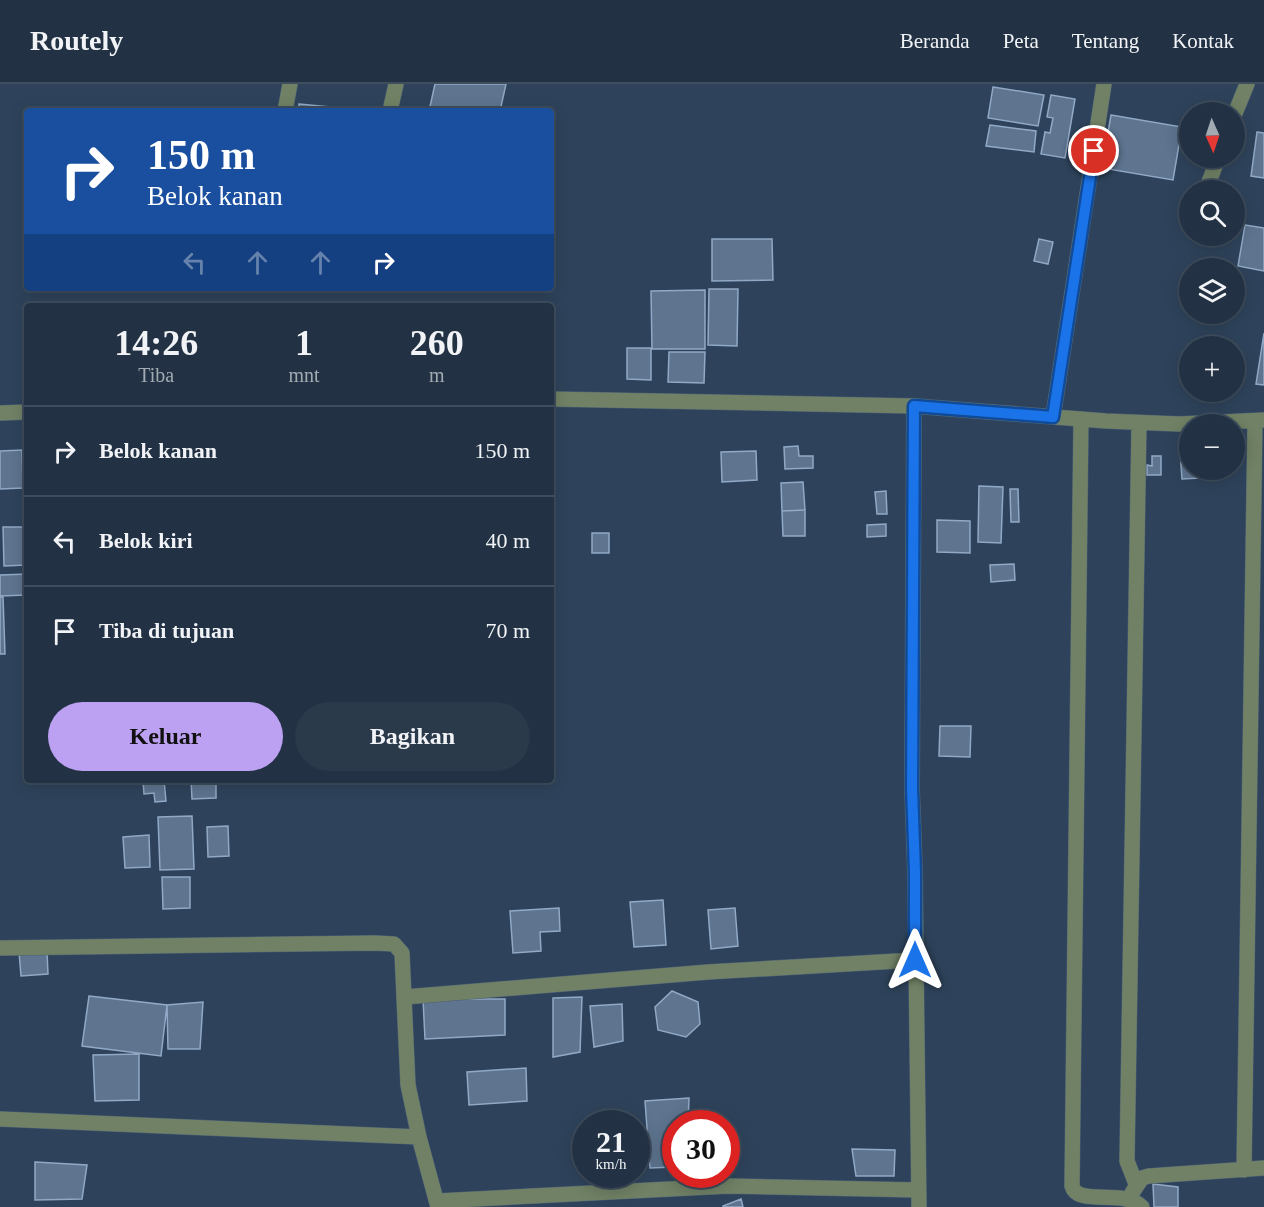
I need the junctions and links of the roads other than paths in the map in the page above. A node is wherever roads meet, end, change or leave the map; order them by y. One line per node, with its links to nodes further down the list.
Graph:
1 (290, 84): 6 (street)
2 (396, 84): 7 (street)
3 (1104, 84): 12 (street)
4 (1247, 84): 5 (street)
5 (1240, 102)
6 (286, 108)
7 (391, 108)
8 (554, 399): 9 (street)
9 (914, 406): 12 (street); 17 (street)
10 (24, 412): 11 (street)
11 (0, 413)
12 (1053, 417): 13 (street)
13 (1081, 419): 15 (street); 25 (street)
14 (1259, 420): 15 (street); 22 (street)
15 (1139, 423): 23 (street)
16 (0, 948): 18 (street)
17 (915, 960): 18 (street); 24 (street)
18 (405, 997): 20 (street)
19 (0, 1119): 20 (street)
20 (419, 1137): 26 (street)
21 (1264, 1168): 22 (street)
22 (1244, 1170): 23 (street)
23 (1136, 1184): 25 (street)
24 (918, 1190): 26 (street); 27 (street)
25 (1128, 1200): 28 (street)
26 (438, 1204)
27 (919, 1207)
28 (1142, 1207)

